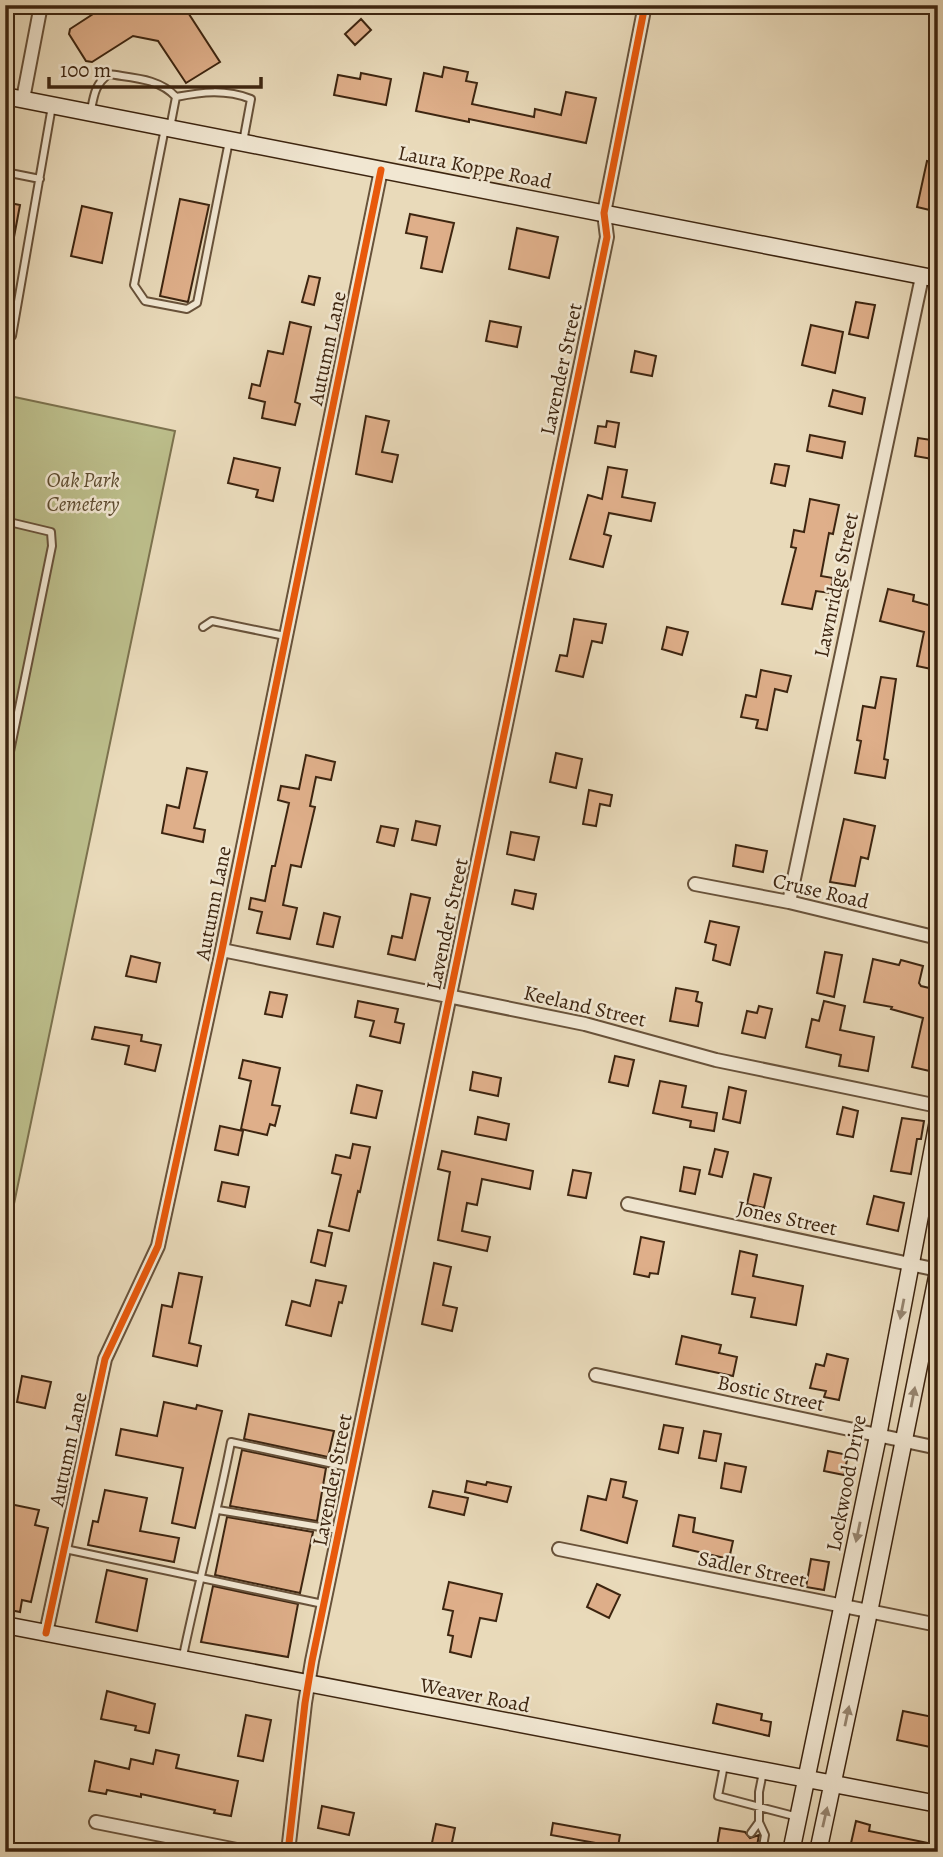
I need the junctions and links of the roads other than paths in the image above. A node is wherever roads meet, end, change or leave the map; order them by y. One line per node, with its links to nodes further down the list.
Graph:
1 (41, 5): 5 (street)
2 (645, 5): 13 (street, Lavender Street)
3 (5, 96): 5 (street, Laura Koppe Road)
4 (176, 97): 7 (lane); 8 (lane); 9 (lane)
5 (23, 99): 6 (street, Laura Koppe Road)
6 (53, 104): 7 (street, Laura Koppe Road); 12 (lane)
7 (91, 112): 8 (street, Laura Koppe Road)
8 (168, 127): 9 (street, Laura Koppe Road); 9 (lane)
9 (236, 141): 10 (street, Laura Koppe Road)
10 (382, 170): 13 (street, Laura Koppe Road); 18 (street, Autumn Lane)
11 (5, 172): 12 (lane)
12 (40, 179): 15 (lane)
13 (604, 213): 14 (street, Laura Koppe Road); 24 (street, Lavender Street)
14 (930, 278): 21 (street, Lawnridge Street)
15 (5, 344)
16 (5, 521): 19 (lane)
17 (203, 626): 18 (lane)
18 (285, 636): 23 (street, Autumn Lane)
19 (5, 776)
20 (695, 884): 21 (street, Cruse Road)
21 (789, 902): 22 (street, Cruse Road)
22 (938, 938)
23 (222, 950): 24 (street, Keeland Street); 37 (street, Autumn Lane)
24 (451, 996): 25 (street, Keeland Street); 34 (street, Lavender Street)
25 (938, 1106)
26 (938, 1121): 28 (street, Lockwood Drive)
27 (628, 1204): 28 (street, Jones Street)
28 (910, 1264): 29 (street, Jones Street); 31 (street, Lockwood Drive, one-way to 31)
29 (938, 1271): 32 (street, one-way to 29)
30 (596, 1375): 31 (street, Bostic Street)
31 (877, 1436): 32 (street, Bostic Street); 41 (street, Lockwood Drive, one-way to 41)
32 (904, 1441): 33 (street, Bostic Street); 42 (street)
33 (938, 1448)
34 (352, 1468): 35 (lane); 36 (street, Lavender Street)
35 (218, 1510): 36 (lane); 39 (lane)
36 (340, 1530): 40 (street, Lavender Street)
37 (65, 1549): 39 (lane); 45 (street, Autumn Lane)
38 (559, 1549): 41 (street, Sadler Street)
39 (199, 1578): 40 (lane); 46 (lane)
40 (325, 1604): 47 (street, Lavender Street)
41 (842, 1607): 42 (street, Sadler Street); 50 (street, Lockwood Drive)
42 (869, 1612): 44 (street, Sadler Street); 51 (street, one-way to 42)
43 (5, 1625): 45 (street, Weaver Road)
44 (938, 1625)
45 (46, 1633): 46 (street, Weaver Road)
46 (183, 1658): 47 (street, Weaver Road)
47 (309, 1682): 48 (street, Weaver Road); 59 (street, Lavender Street)
48 (725, 1763): 49 (street, Weaver Road); 53 (lane)
49 (764, 1770): 50 (street, Weaver Road); 53 (lane)
50 (806, 1778): 51 (street, Weaver Road); 54 (street, Lockwood Drive)
51 (833, 1783): 52 (street, Weaver Road); 62 (street, one-way to 51)
52 (938, 1804)
53 (758, 1807): 54 (lane); 56 (lane)
54 (798, 1817): 61 (street, Lockwood Drive)
55 (96, 1822): 58 (street)
56 (759, 1822): 57 (lane); 60 (lane)
57 (751, 1833)
58 (247, 1852)
59 (288, 1852)
60 (762, 1852)
61 (791, 1852)
62 (818, 1852)

